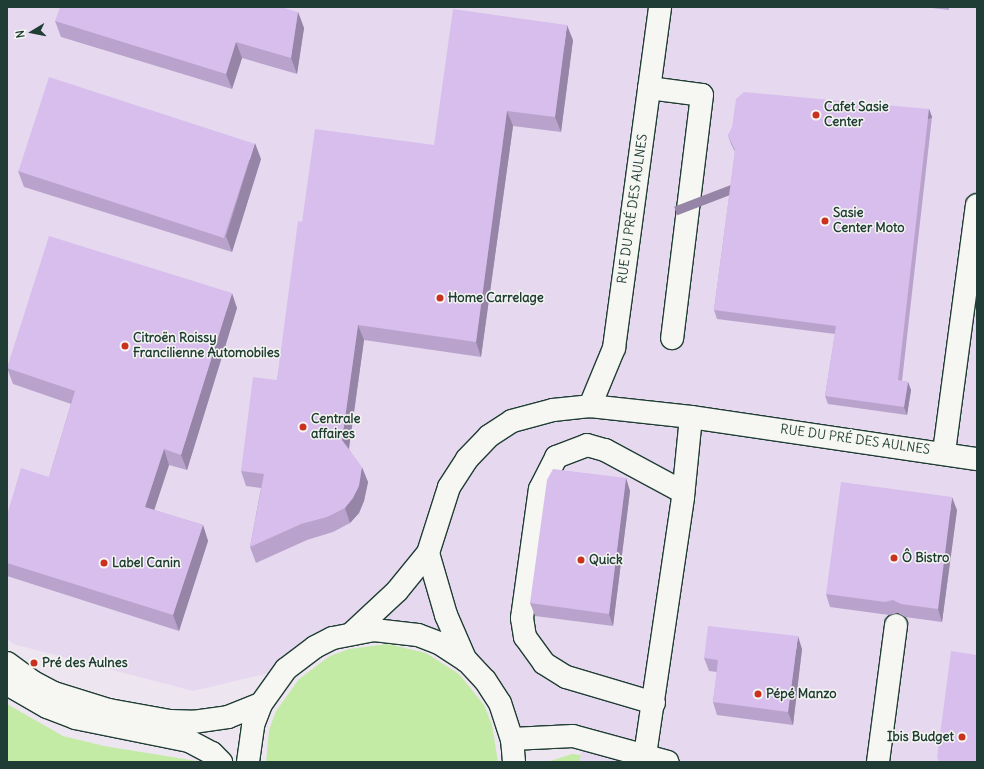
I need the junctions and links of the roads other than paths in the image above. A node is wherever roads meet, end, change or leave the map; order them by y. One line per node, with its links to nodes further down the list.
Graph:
1 (660, 7): 2 (street, RUE DU PRÉ DES AULNES)
2 (649, 88): 4 (street); 5 (street, RUE DU PRÉ DES AULNES)
3 (977, 204): 7 (street, RUE DU PRÉ DES AULNES)
4 (672, 338)
5 (590, 406): 6 (street, RUE DU PRÉ DES AULNES); 10 (street, RUE DU PRÉ DES AULNES)
6 (692, 417): 7 (street, RUE DU PRÉ DES AULNES); 9 (street)
7 (944, 452): 8 (street)
8 (977, 459)
9 (683, 492): 16 (street); 16 (street)
10 (428, 553): 12 (street, RUE DU PRÉ DES AULNES); 13 (street)
11 (896, 625): 24 (street)
12 (352, 633): 13 (street); 17 (street)
13 (467, 661): 18 (street)
14 (7, 663): 17 (street)
15 (7, 684): 20 (street)
16 (654, 703): 19 (street)
17 (261, 704): 21 (street)
18 (512, 739): 19 (street); 22 (street)
19 (645, 755): 23 (street)
20 (221, 762)
21 (248, 762)
22 (514, 762)
23 (668, 762)
24 (878, 762)

